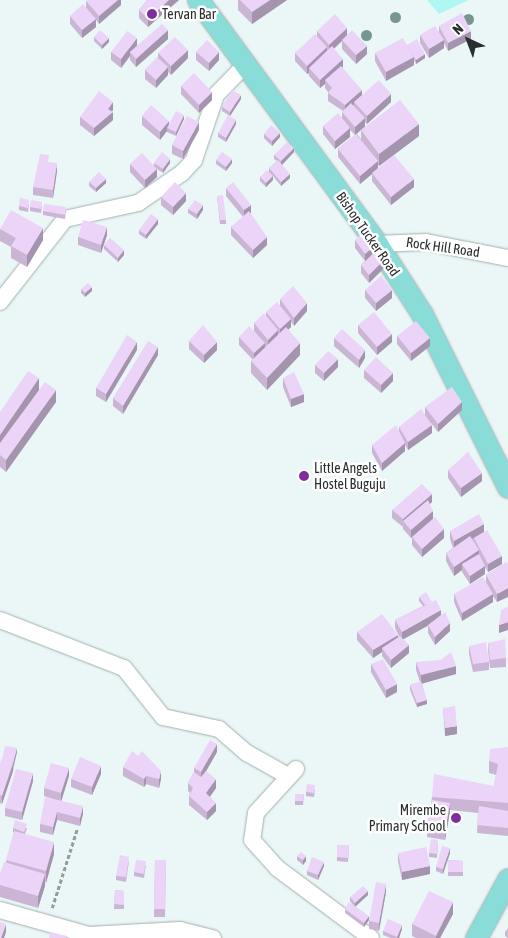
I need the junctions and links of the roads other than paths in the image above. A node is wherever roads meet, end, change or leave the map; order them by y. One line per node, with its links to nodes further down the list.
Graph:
1 (198, 0): 2 (main road, Bishop Tucker Road)
2 (246, 64): 3 (main road, Bishop Tucker Road); 5 (street)
3 (377, 244): 4 (street, Rock Hill Road); 6 (main road, Bishop Tucker Road)
4 (508, 258)
5 (0, 302)
6 (508, 486)
7 (0, 620): 11 (street)
8 (508, 879): 12 (main road)
9 (0, 910): 10 (street)
10 (213, 938)
11 (371, 938)
12 (476, 938)

